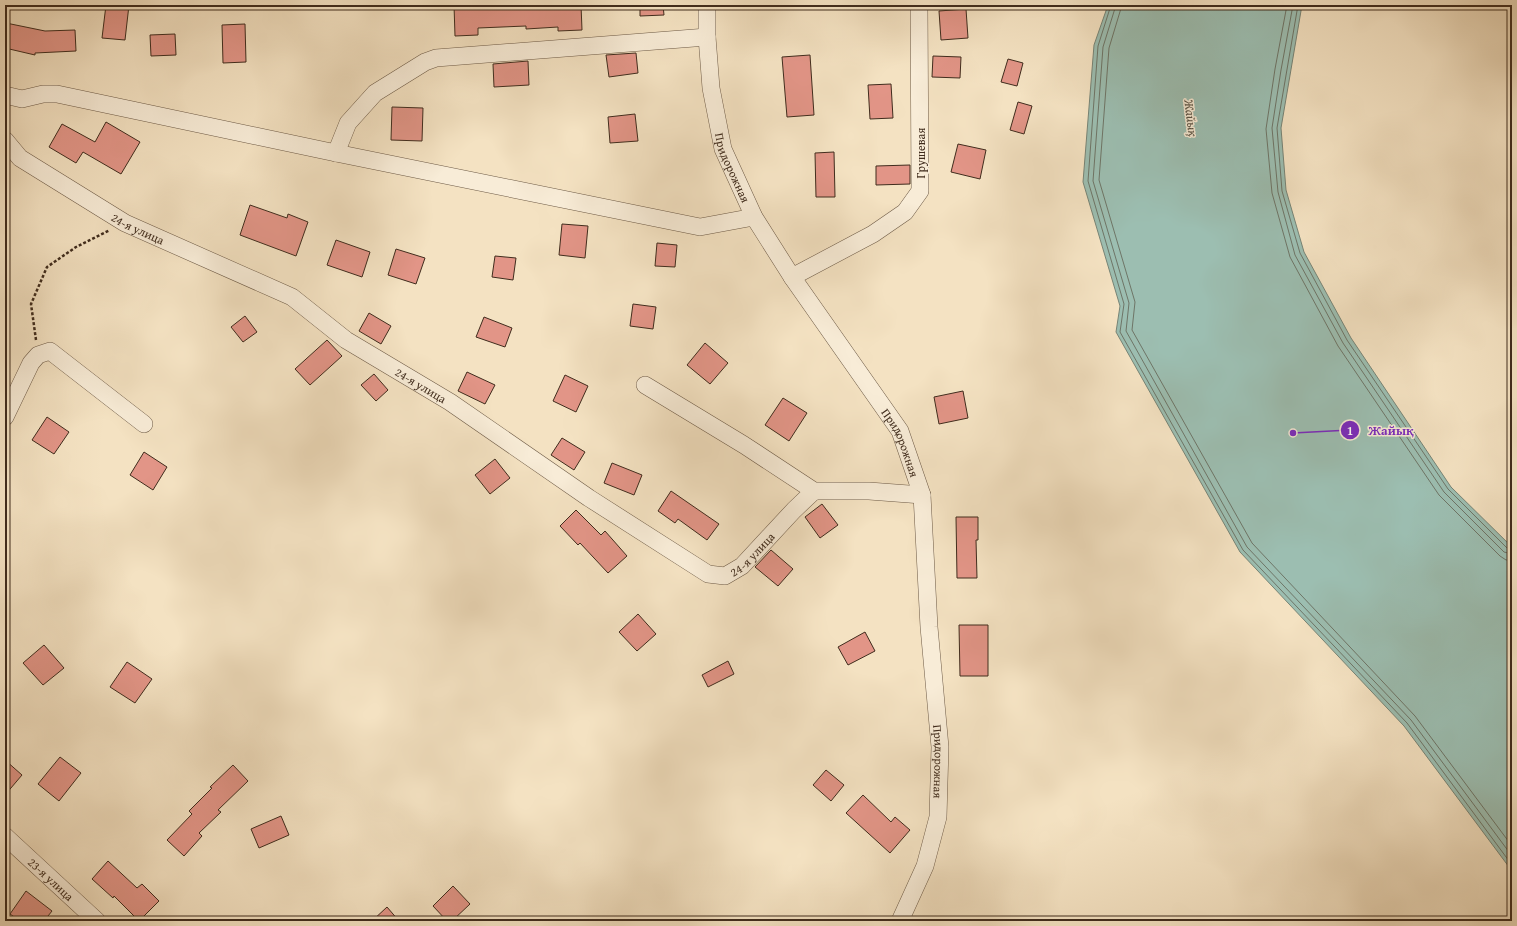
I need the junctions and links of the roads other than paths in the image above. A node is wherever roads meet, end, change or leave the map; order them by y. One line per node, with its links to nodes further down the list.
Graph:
1 (707, 5): 3 (street, Придорожная)
2 (919, 5): 8 (street, Грушевая)
3 (707, 37): 6 (street); 7 (street, Придорожная)
4 (5, 95): 6 (street)
5 (5, 140): 12 (street, 24-я улица)
6 (336, 153): 7 (street)
7 (754, 217): 8 (street, Придорожная)
8 (792, 277): 13 (street, Придорожная)
9 (645, 385): 12 (street)
10 (5, 418): 11 (street)
11 (144, 424)
12 (814, 491): 13 (street)
13 (922, 495): 16 (street, Придорожная)
14 (5, 836): 15 (street, 23-я улица)
15 (94, 920)
16 (900, 921)

